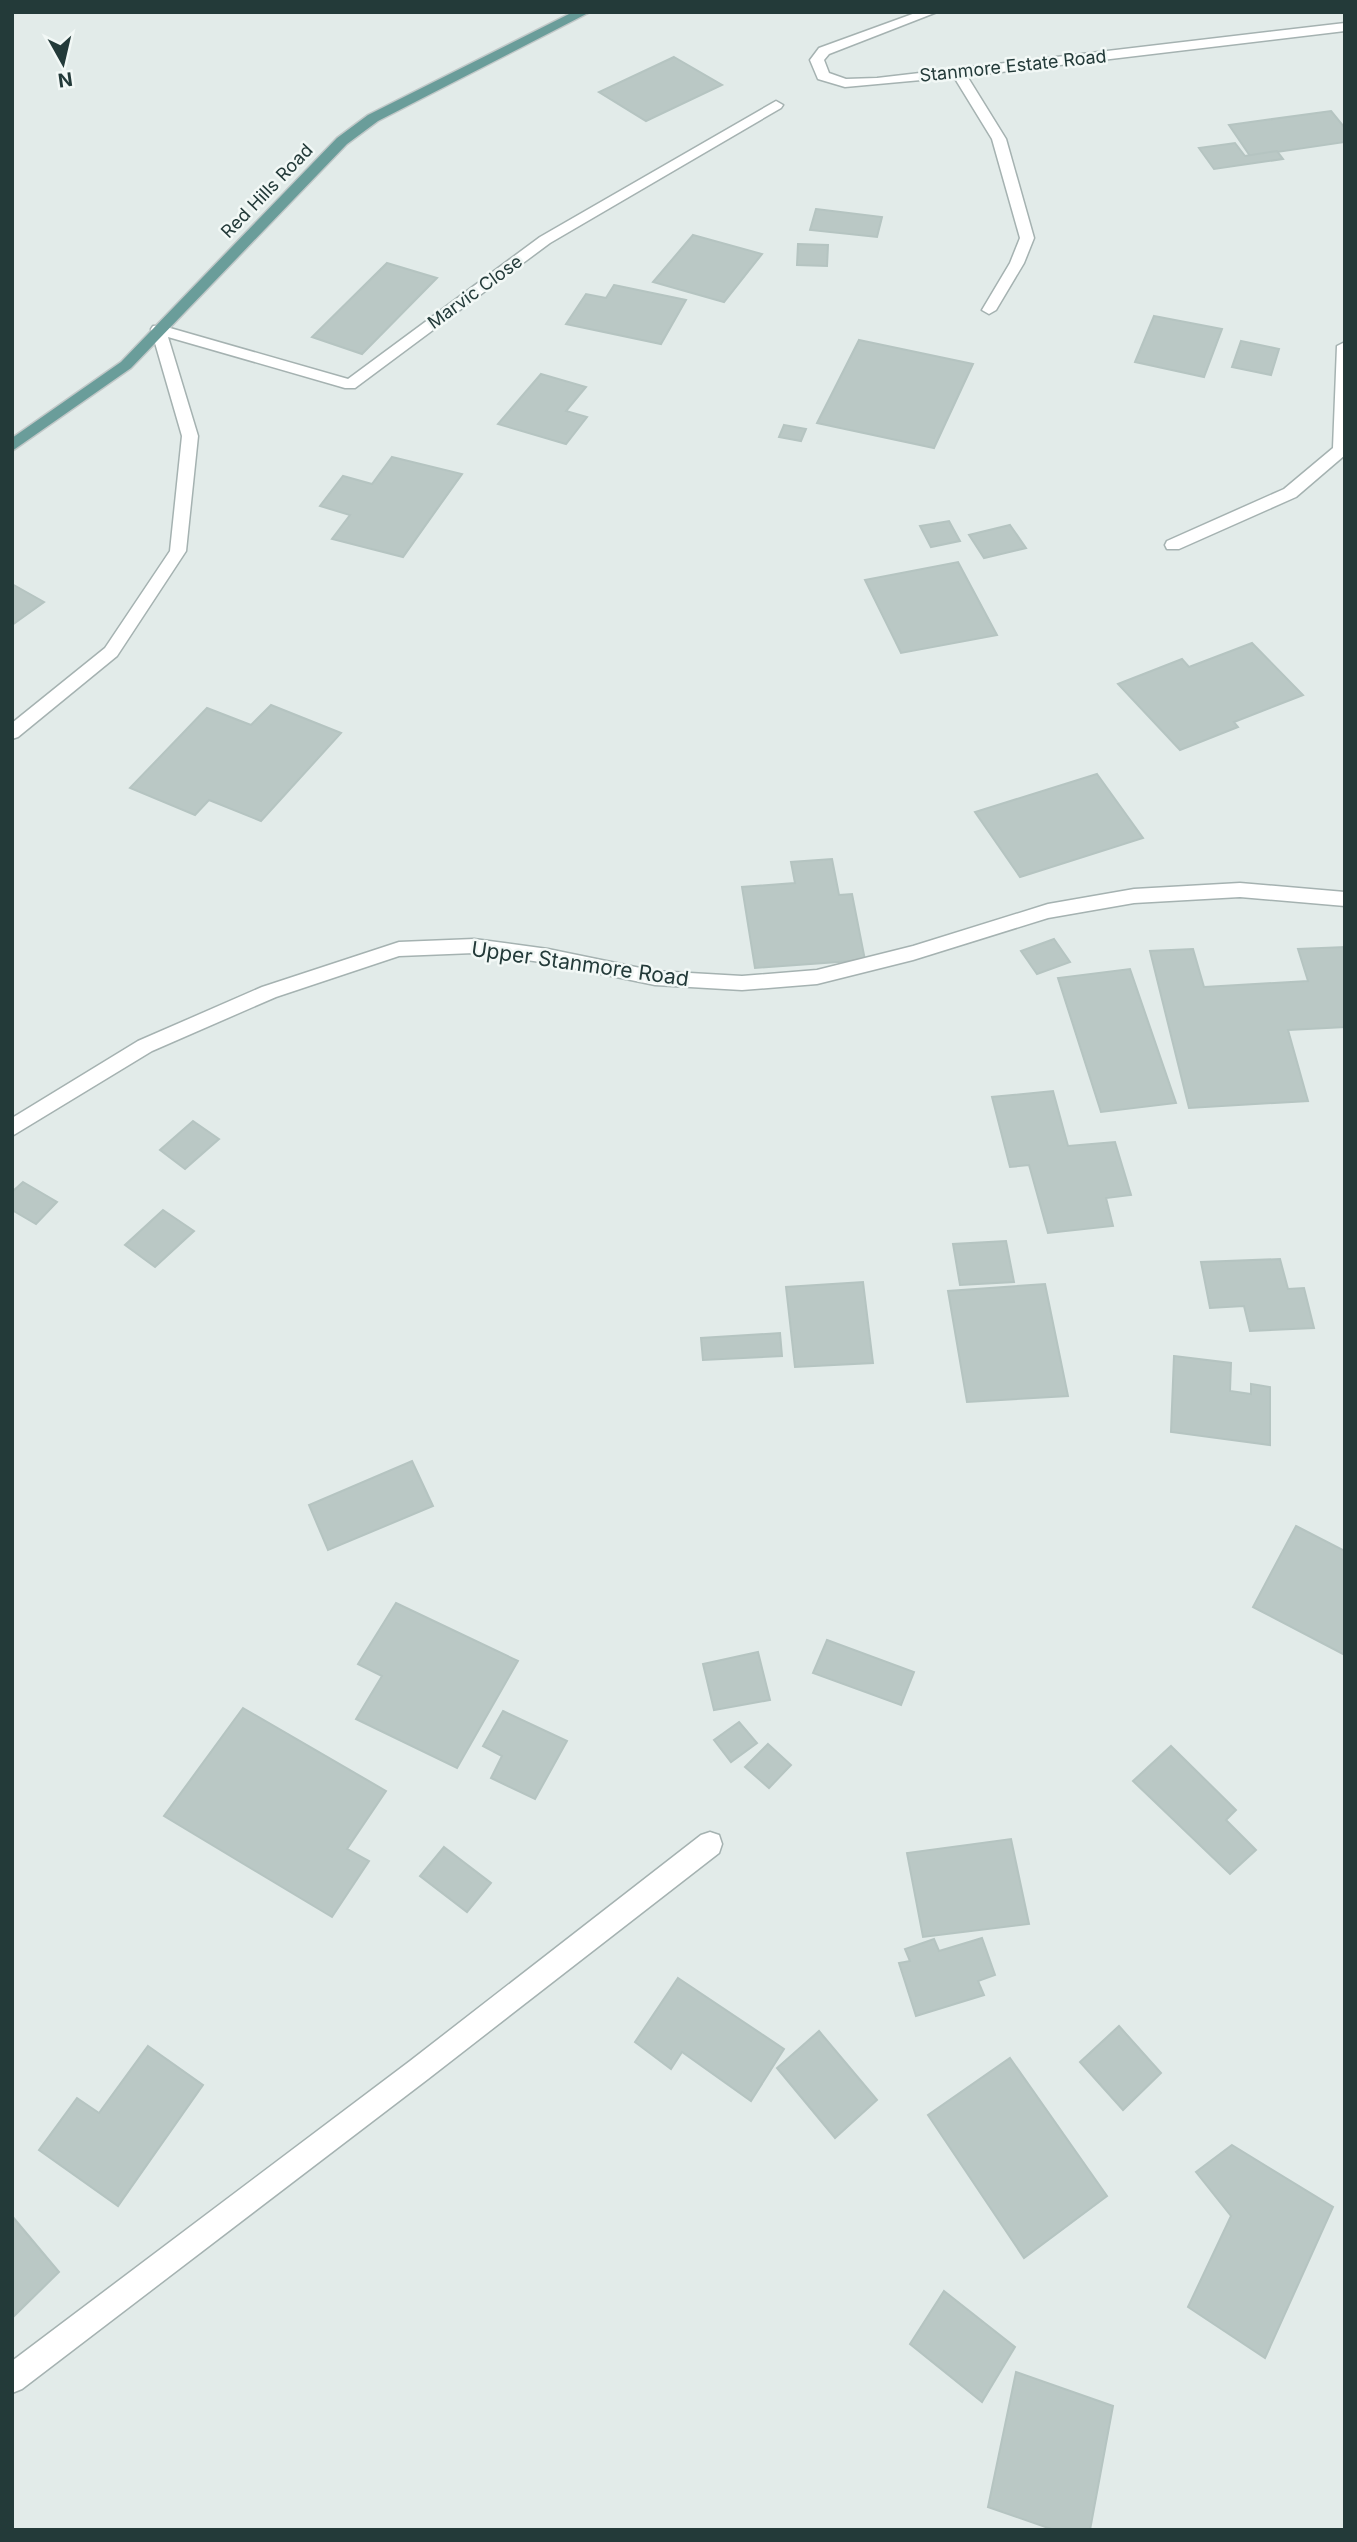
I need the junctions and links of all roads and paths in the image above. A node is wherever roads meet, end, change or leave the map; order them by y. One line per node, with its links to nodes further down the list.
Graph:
1 (584, 12): 7 (main road, Red Hills Road)
2 (931, 12): 4 (street, Stanmore Estate Road)
3 (1345, 27): 4 (street, Stanmore Estate Road)
4 (957, 71): 6 (street)
5 (776, 105): 7 (street, Marvic Close)
6 (989, 310)
7 (158, 328): 9 (main road, Red Hills Road); 12 (street)
8 (1345, 346): 10 (street)
9 (12, 446)
10 (1343, 451): 11 (street)
11 (1173, 545)
12 (12, 733)
13 (1345, 899): 14 (street, Upper Stanmore Road)
14 (12, 1128)
15 (710, 1844): 16 (street)
16 (12, 2379)

